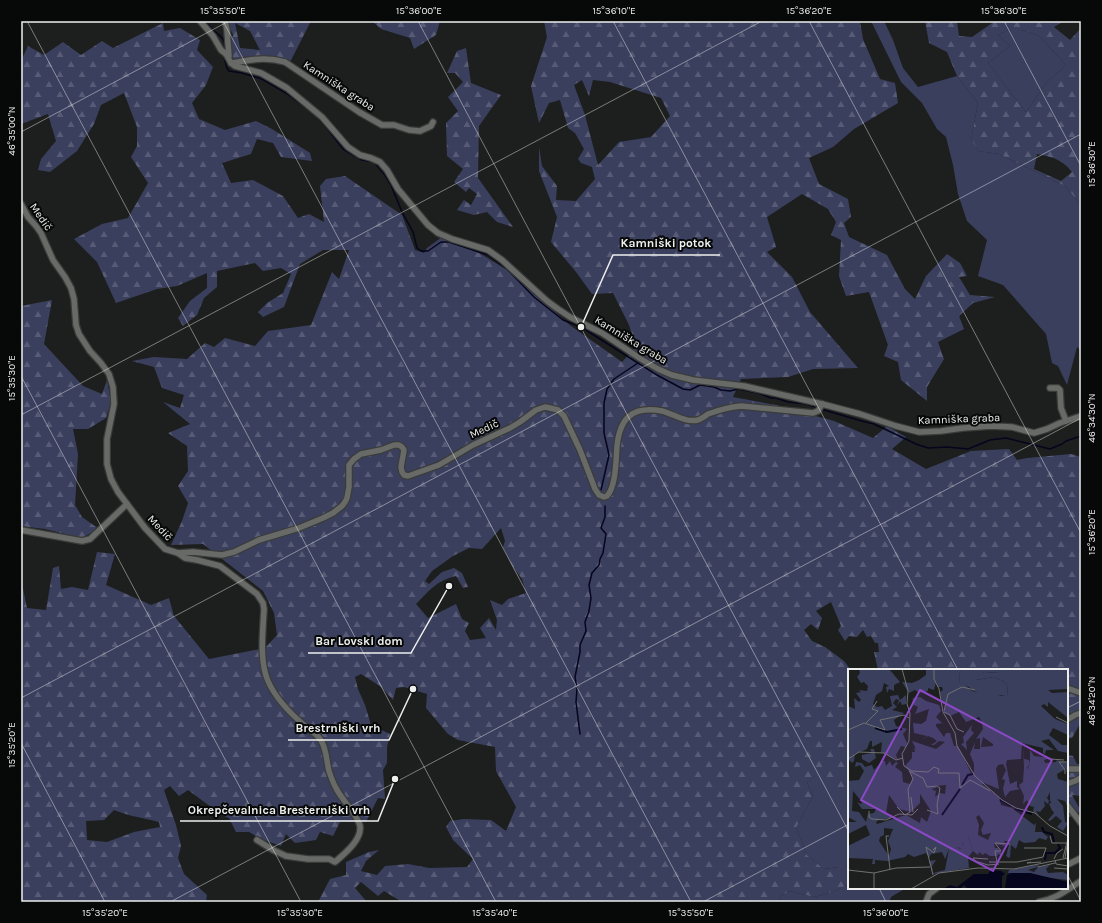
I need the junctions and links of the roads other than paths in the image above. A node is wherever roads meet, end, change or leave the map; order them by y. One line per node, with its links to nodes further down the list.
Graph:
1 (200, 21): 3 (street, Kamniška graba)
2 (225, 21): 3 (street)
3 (229, 58): 4 (street, Kamniška graba); 9 (street, Kamniška graba)
4 (433, 122)
5 (21, 204): 7 (street, Medič)
6 (21, 217): 7 (street)
7 (28, 217): 12 (street, Medič)
8 (1050, 388): 11 (street)
9 (820, 407): 11 (street, Kamniška graba); 14 (street, Medič)
10 (1081, 416): 11 (street, Kamniška graba)
11 (1066, 421)
12 (127, 504): 13 (street); 14 (street, Medič)
13 (21, 530)
14 (178, 553): 25 (street)
15 (1068, 688): 16 (street)
16 (1081, 693)
17 (1081, 713): 18 (street)
18 (1068, 719)
19 (1068, 769): 20 (street)
20 (1081, 769)
21 (1081, 778): 22 (street)
22 (1068, 784)
23 (1068, 806): 24 (street)
24 (1081, 822)
25 (257, 840)
26 (1081, 858): 27 (street)
27 (1068, 864)
28 (1081, 881): 31 (street)
29 (936, 889): 30 (street)
30 (926, 902)
31 (1039, 902)

